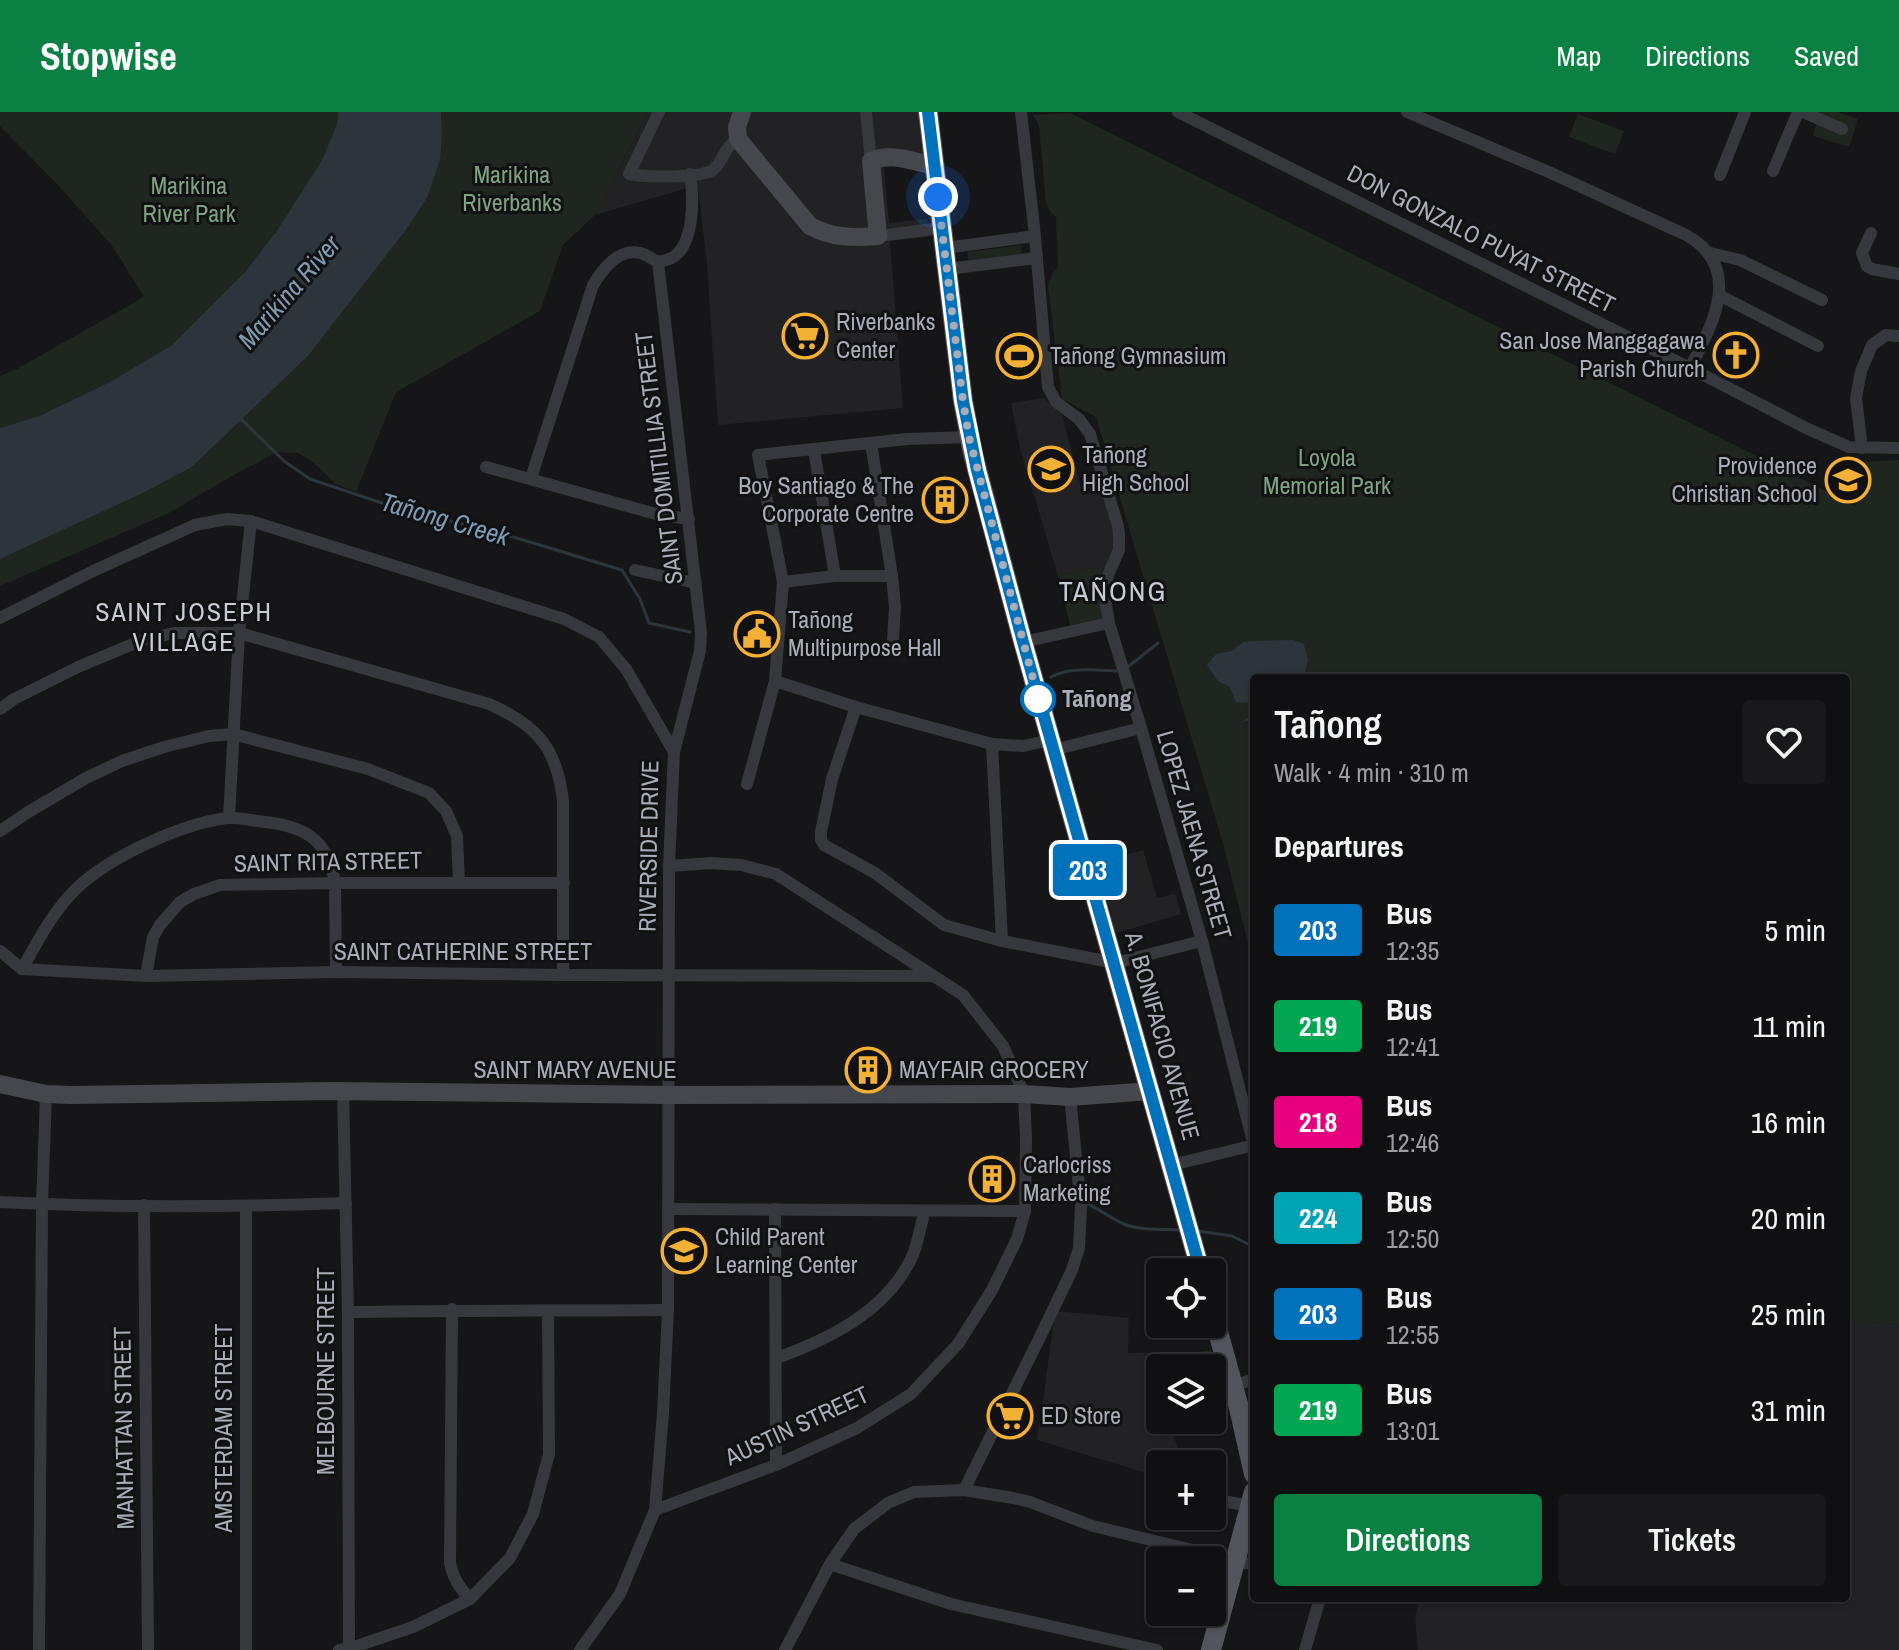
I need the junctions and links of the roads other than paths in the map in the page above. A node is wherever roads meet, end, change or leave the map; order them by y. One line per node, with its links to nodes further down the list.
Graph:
1 (659, 112): 15 (street)
2 (742, 112): 11 (street)
3 (866, 112): 12 (street)
4 (928, 112): 13 (main road, A. BONIFACIO AVENUE)
5 (1021, 112): 19 (street, LOPEZ JAENA STREET)
6 (1178, 112): 29 (street, DON GONZALO PUYAT STREET)
7 (1407, 112): 21 (street)
8 (1745, 112): 16 (street)
9 (1803, 112): 10 (street); 14 (street)
10 (1842, 129)
11 (738, 139): 15 (street); 18 (street)
12 (871, 161): 13 (street); 18 (street)
13 (935, 166): 20 (main road, A. BONIFACIO AVENUE)
14 (1773, 171)
15 (690, 174): 23 (street)
16 (1720, 175)
17 (1871, 233): 24 (street)
18 (878, 236): 20 (street)
19 (1035, 236): 20 (street); 22 (street, LOPEZ JAENA STREET)
20 (945, 248): 22 (street); 30 (main road, A. BONIFACIO AVENUE)
21 (1710, 253): 25 (street); 26 (street)
22 (1037, 258): 45 (street, LOPEZ JAENA STREET)
23 (658, 262): 36 (street); 37 (street, SAINT DOMITILLIA STREET)
24 (1899, 274)
25 (1719, 295): 28 (street); 29 (street)
26 (1822, 300)
27 (1899, 336): 32 (street)
28 (1818, 346)
29 (1690, 368): 32 (street, DON GONZALO PUYAT STREET)
30 (969, 437): 31 (street); 48 (main road, A. BONIFACIO AVENUE)
31 (871, 443): 34 (street); 41 (street)
32 (1862, 448): 33 (street, DON GONZALO PUYAT STREET)
33 (1899, 448)
34 (814, 450): 40 (street); 42 (street)
35 (486, 467): 36 (street)
36 (531, 478): 37 (street)
37 (689, 519): 43 (street, SAINT DOMITILLIA STREET)
38 (251, 521): 44 (street, RIVERSIDE DRIVE); 46 (street); 56 (street, RIVERSIDE DRIVE)
39 (635, 570): 43 (street)
40 (835, 576): 41 (street); 42 (street)
41 (892, 576): 47 (street)
42 (783, 582): 49 (street)
43 (696, 583): 56 (street, SAINT DOMITILLIA STREET)
44 (0, 618)
45 (1109, 623): 48 (street); 52 (street, LOPEZ JAENA STREET)
46 (239, 633): 51 (street); 53 (street); 63 (street)
47 (893, 639)
48 (1023, 642): 55 (main road, A. BONIFACIO AVENUE)
49 (775, 681): 50 (street); 57 (street)
50 (856, 707): 54 (street); 64 (street)
51 (0, 709)
52 (1141, 728): 55 (street); 65 (street, LOPEZ JAENA STREET)
53 (233, 734): 58 (street); 59 (street); 62 (street)
54 (992, 744): 55 (street); 64 (street)
55 (1052, 745): 67 (main road, A. BONIFACIO AVENUE)
56 (674, 752): 60 (street, RIVERSIDE DRIVE)
57 (747, 784)
58 (229, 818): 61 (street); 68 (street)
59 (0, 831)
60 (669, 866): 70 (street, RIVERSIDE DRIVE); 73 (street)
61 (335, 883): 62 (street, SAINT RITA STREET); 69 (street); 72 (street, SAINT RITA STREET)
62 (459, 883): 63 (street, SAINT RITA STREET)
63 (564, 883): 71 (street)
64 (1002, 941): 67 (street)
65 (1202, 941): 67 (street); 81 (street, LOPEZ JAENA STREET)
66 (0, 951): 68 (street)
67 (1115, 963): 76 (main road, A. BONIFACIO AVENUE)
68 (22, 969): 72 (street, SAINT CATHERINE STREET)
69 (336, 972): 71 (street, SAINT CATHERINE STREET); 72 (street, SAINT CATHERINE STREET)
70 (669, 974): 71 (street, SAINT CATHERINE STREET); 73 (street, SAINT CATHERINE STREET); 79 (street, RIVERSIDE DRIVE)
71 (563, 975)
72 (146, 976)
73 (932, 976): 78 (street)
74 (0, 1084): 77 (street, SAINT MARY AVENUE)
75 (343, 1091): 77 (street, SAINT MARY AVENUE); 79 (street, SAINT MARY AVENUE); 85 (street, MELBOURNE STREET)
76 (1150, 1091): 80 (street, SAINT MARY AVENUE); 83 (main road, A. BONIFACIO AVENUE)
77 (46, 1094): 86 (street)
78 (1024, 1094): 79 (street, SAINT MARY AVENUE); 80 (street, SAINT MARY AVENUE); 92 (street, AUSTIN STREET)
79 (669, 1095): 89 (street, RIVERSIDE DRIVE)
80 (1070, 1097): 104 (street)
81 (1250, 1130)
82 (1250, 1147): 83 (street)
83 (1172, 1165): 93 (main road, A. BONIFACIO AVENUE)
84 (0, 1202): 86 (street)
85 (346, 1203): 88 (street); 97 (street, MELBOURNE STREET)
86 (42, 1204): 87 (street); 113 (street)
87 (144, 1205): 88 (street); 114 (street, MANHATTAN STREET)
88 (246, 1206): 115 (street, AMSTERDAM STREET)
89 (668, 1209): 90 (street); 95 (street, RIVERSIDE DRIVE)
90 (775, 1209): 91 (street); 99 (street)
91 (925, 1211): 92 (street); 99 (street)
92 (1025, 1211): 103 (street, AUSTIN STREET)
93 (1197, 1258)
94 (452, 1309): 96 (street); 97 (street); 111 (street)
95 (668, 1310): 96 (street); 107 (street, RIVERSIDE DRIVE)
96 (548, 1311): 111 (street)
97 (348, 1312): 117 (street, MELBOURNE STREET)
98 (1220, 1338): 101 (main road)
99 (777, 1358): 103 (street)
100 (1250, 1380): 101 (street)
101 (1233, 1386): 102 (main road)
102 (1250, 1457)
103 (776, 1465): 107 (street, AUSTIN STREET)
104 (964, 1490): 109 (street); 110 (street)
105 (1226, 1499): 106 (street)
106 (1250, 1499)
107 (655, 1510): 118 (street, RIVERSIDE DRIVE)
108 (1250, 1517): 109 (main road)
109 (1245, 1562): 121 (main road)
110 (830, 1564): 119 (street); 120 (street)
111 (470, 1599): 117 (street)
112 (1319, 1602): 122 (street)
113 (39, 1650)
114 (148, 1650)
115 (246, 1650)
116 (339, 1650): 117 (street)
117 (348, 1650)
118 (580, 1650)
119 (787, 1650)
120 (1157, 1650)
121 (1211, 1650)
122 (1305, 1650)

